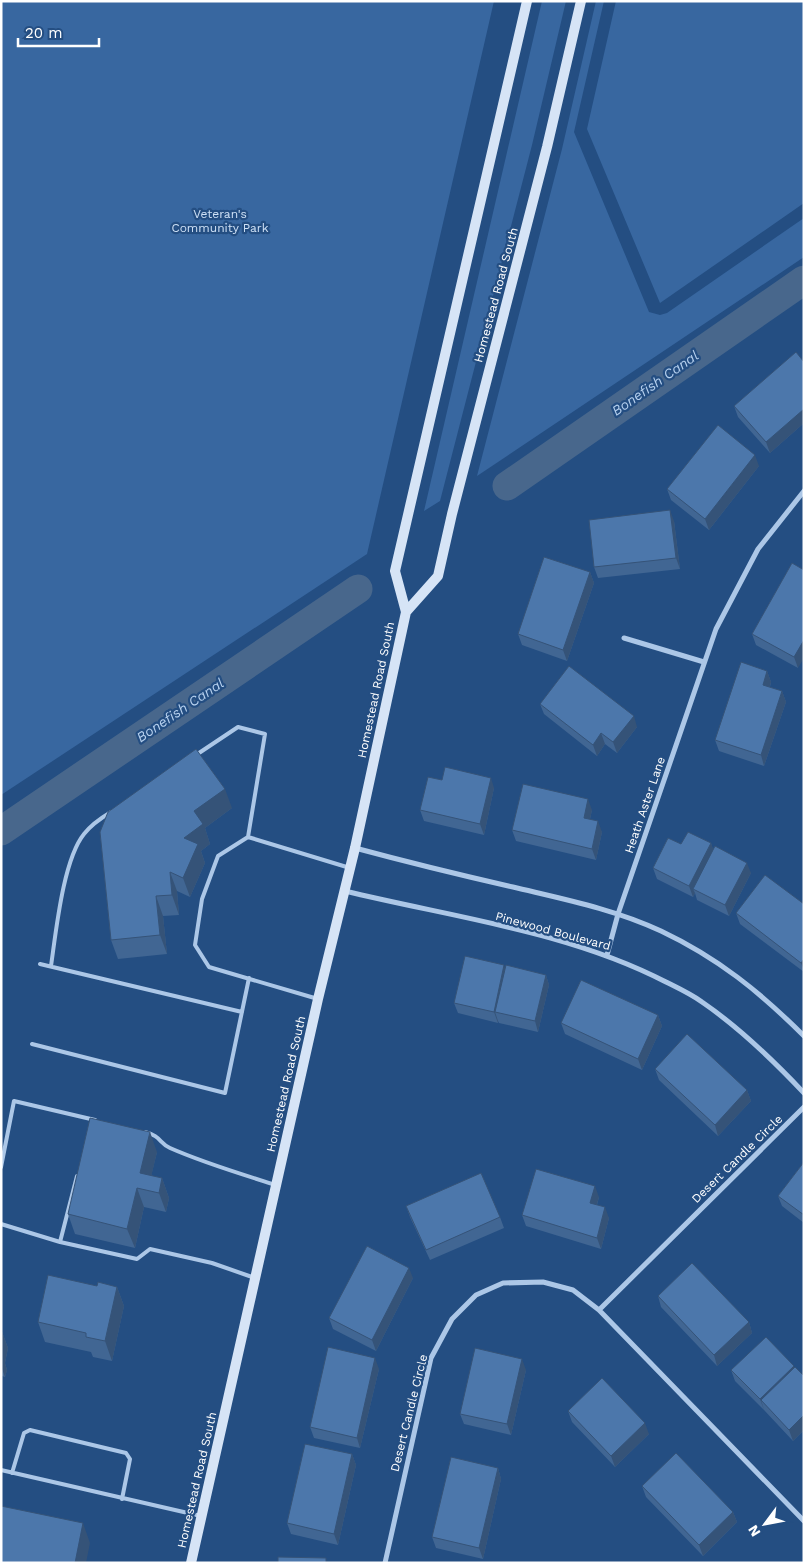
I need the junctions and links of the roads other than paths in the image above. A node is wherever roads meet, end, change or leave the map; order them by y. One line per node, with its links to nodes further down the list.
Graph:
1 (527, 1): 4 (main road, Homestead Road South)
2 (581, 1): 4 (main road, Homestead Road South)
3 (804, 490): 6 (street, Heath Aster Lane)
4 (406, 612): 10 (main road, Homestead Road South)
5 (624, 638): 6 (street)
6 (704, 662): 13 (street, Heath Aster Lane)
7 (188, 760): 9 (lane)
8 (113, 810): 16 (lane)
9 (248, 837): 11 (lane); 17 (lane)
10 (355, 848): 11 (main road, Homestead Road South); 13 (street)
11 (350, 868): 12 (main road, Homestead Road South)
12 (344, 891): 14 (street, Pinewood Boulevard); 18 (main road, Homestead Road South)
13 (618, 914): 14 (street, Heath Aster Lane); 20 (street)
14 (607, 955): 22 (street, Pinewood Boulevard)
15 (40, 964): 16 (lane)
16 (51, 966): 19 (lane)
17 (249, 978): 18 (lane); 19 (lane)
18 (318, 999): 30 (main road, Homestead Road South)
19 (242, 1012): 21 (lane)
20 (804, 1036)
21 (32, 1044)
22 (804, 1093)
23 (804, 1107): 34 (street, Desert Candle Circle)
24 (91, 1119): 25 (lane); 26 (lane); 29 (lane)
25 (100, 1121)
26 (88, 1128)
27 (137, 1130): 30 (lane)
28 (79, 1166): 32 (lane)
29 (1, 1167)
30 (276, 1185): 33 (main road, Homestead Road South)
31 (1, 1224): 32 (lane)
32 (60, 1242): 33 (lane)
33 (255, 1278): 38 (main road, Homestead Road South)
34 (599, 1310): 39 (street, Desert Candle Circle); 41 (street, Desert Candle Circle)
35 (1, 1470): 36 (lane)
36 (12, 1473): 37 (lane); 37 (lane)
37 (122, 1499): 38 (lane)
38 (201, 1516): 40 (main road, Homestead Road South)
39 (804, 1521)
40 (191, 1563)
41 (385, 1563)

